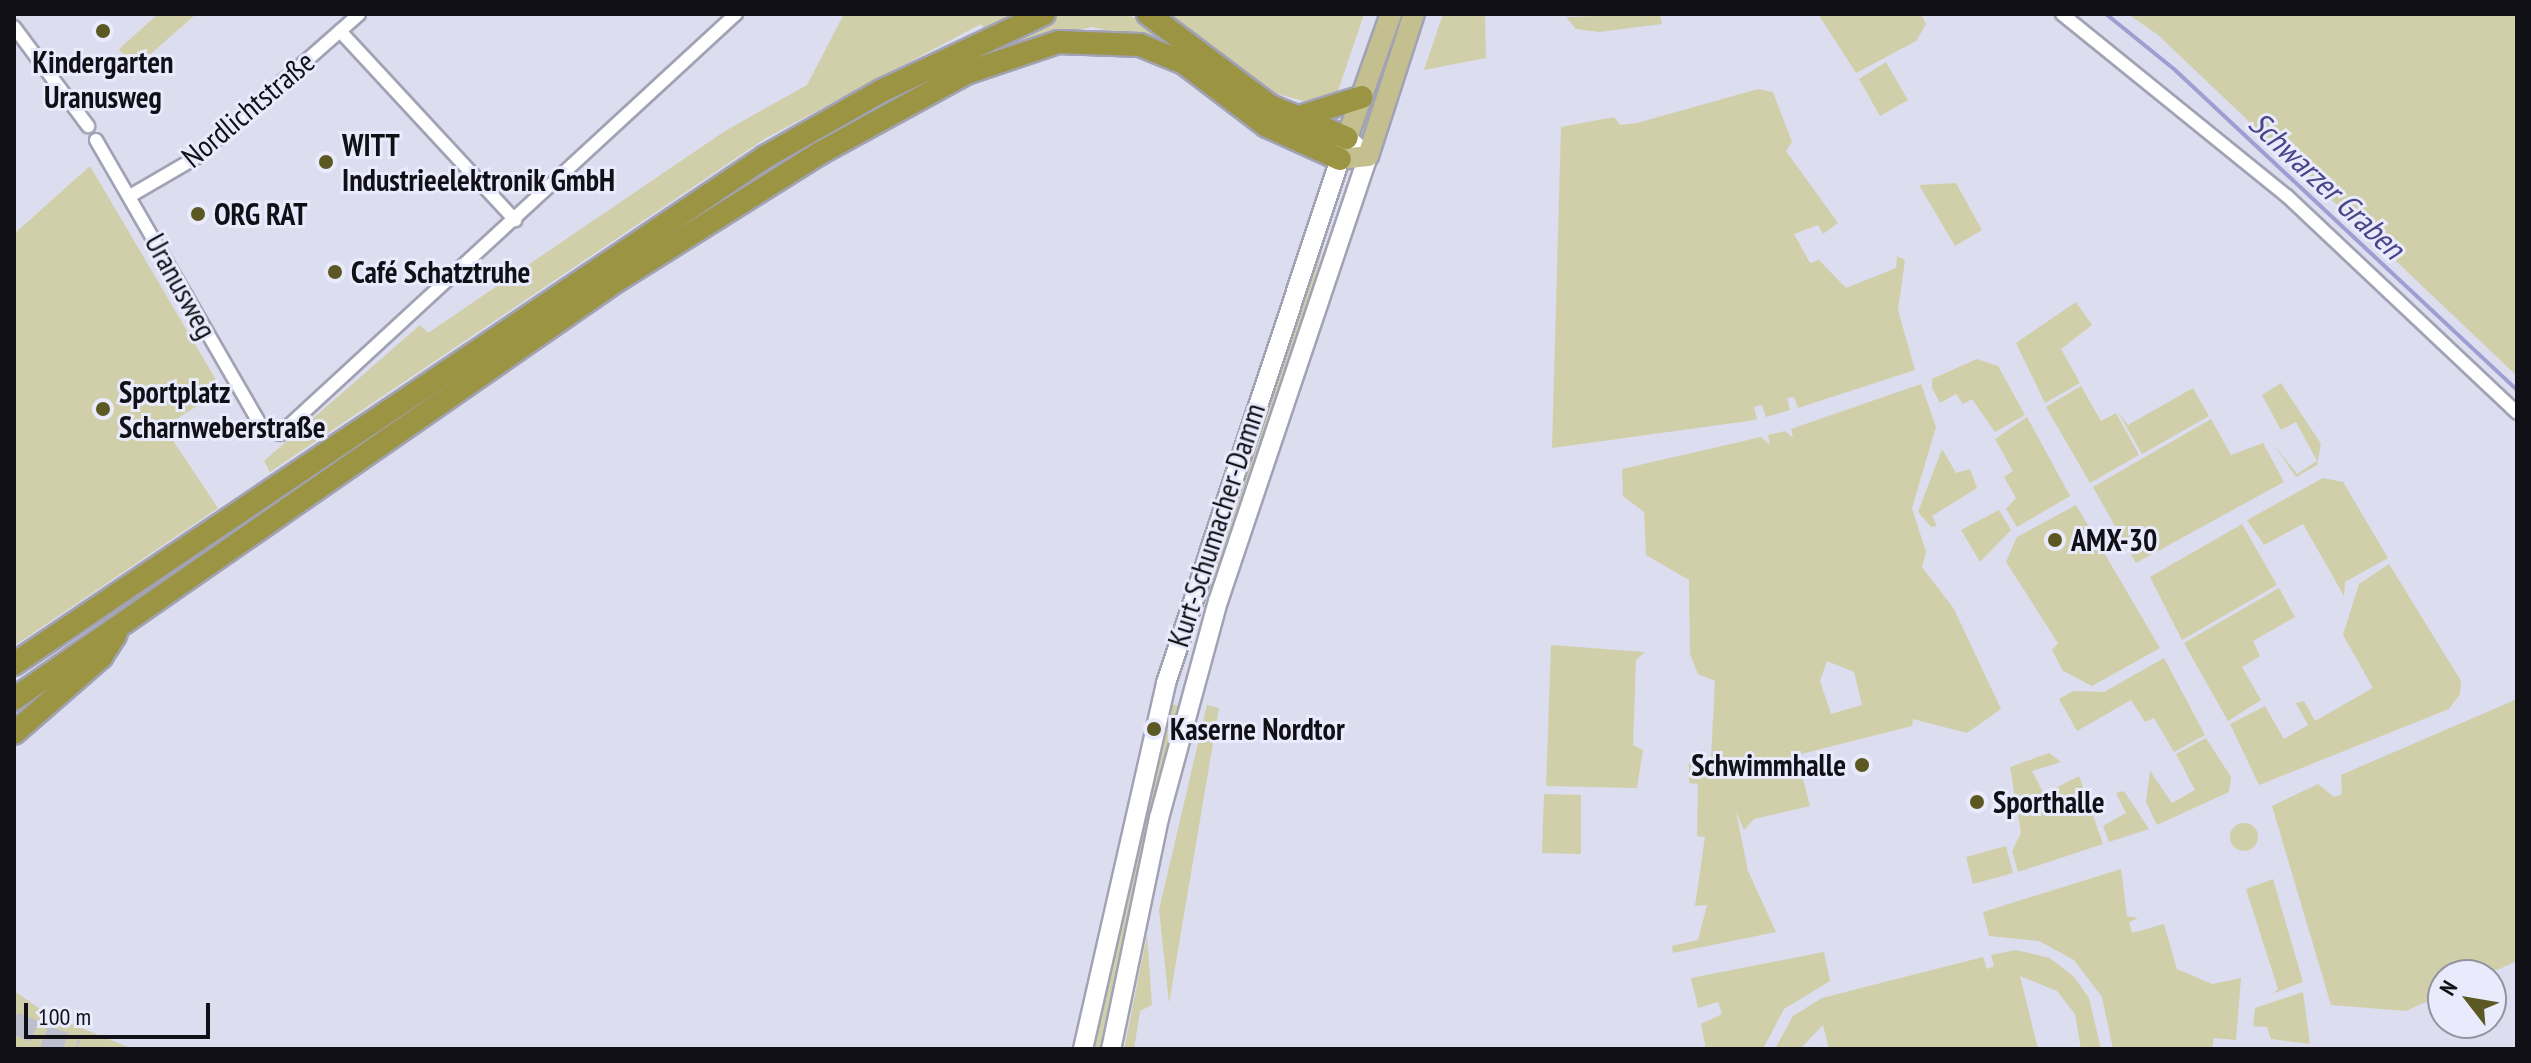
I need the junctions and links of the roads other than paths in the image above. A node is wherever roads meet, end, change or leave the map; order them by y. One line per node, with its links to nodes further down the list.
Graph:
1 (359, 14): 9 (street, Nordlichtstraße)
2 (736, 14): 17 (street)
3 (1044, 14): 20 (highway)
4 (1148, 14): 11 (highway)
5 (1391, 14): 10 (main road, Kurt-Schumacher-Damm)
6 (1414, 14): 15 (main road, Kurt-Schumacher-Damm)
7 (2062, 14): 18 (street)
8 (14, 27): 12 (street)
9 (340, 31): 16 (street, Nordlichtstraße); 17 (street)
10 (1362, 97): 11 (highway); 14 (main road, Kurt-Schumacher-Damm)
11 (1293, 119): 14 (highway)
12 (88, 126)
13 (96, 140): 16 (street, Uranusweg)
14 (1344, 149): 15 (main road); 19 (highway); 21 (main road, Kurt-Schumacher-Damm)
15 (1368, 156): 22 (main road, Kurt-Schumacher-Damm)
16 (130, 196): 17 (street, Uranusweg)
17 (515, 220)
18 (2517, 413)
19 (123, 623): 23 (highway); 24 (highway)
20 (14, 664)
21 (1166, 683): 22 (main road); 25 (main road, Kurt-Schumacher-Damm)
22 (1192, 690): 26 (main road, Kurt-Schumacher-Damm)
23 (14, 699)
24 (14, 733)
25 (1083, 1049)
26 (1111, 1049)

